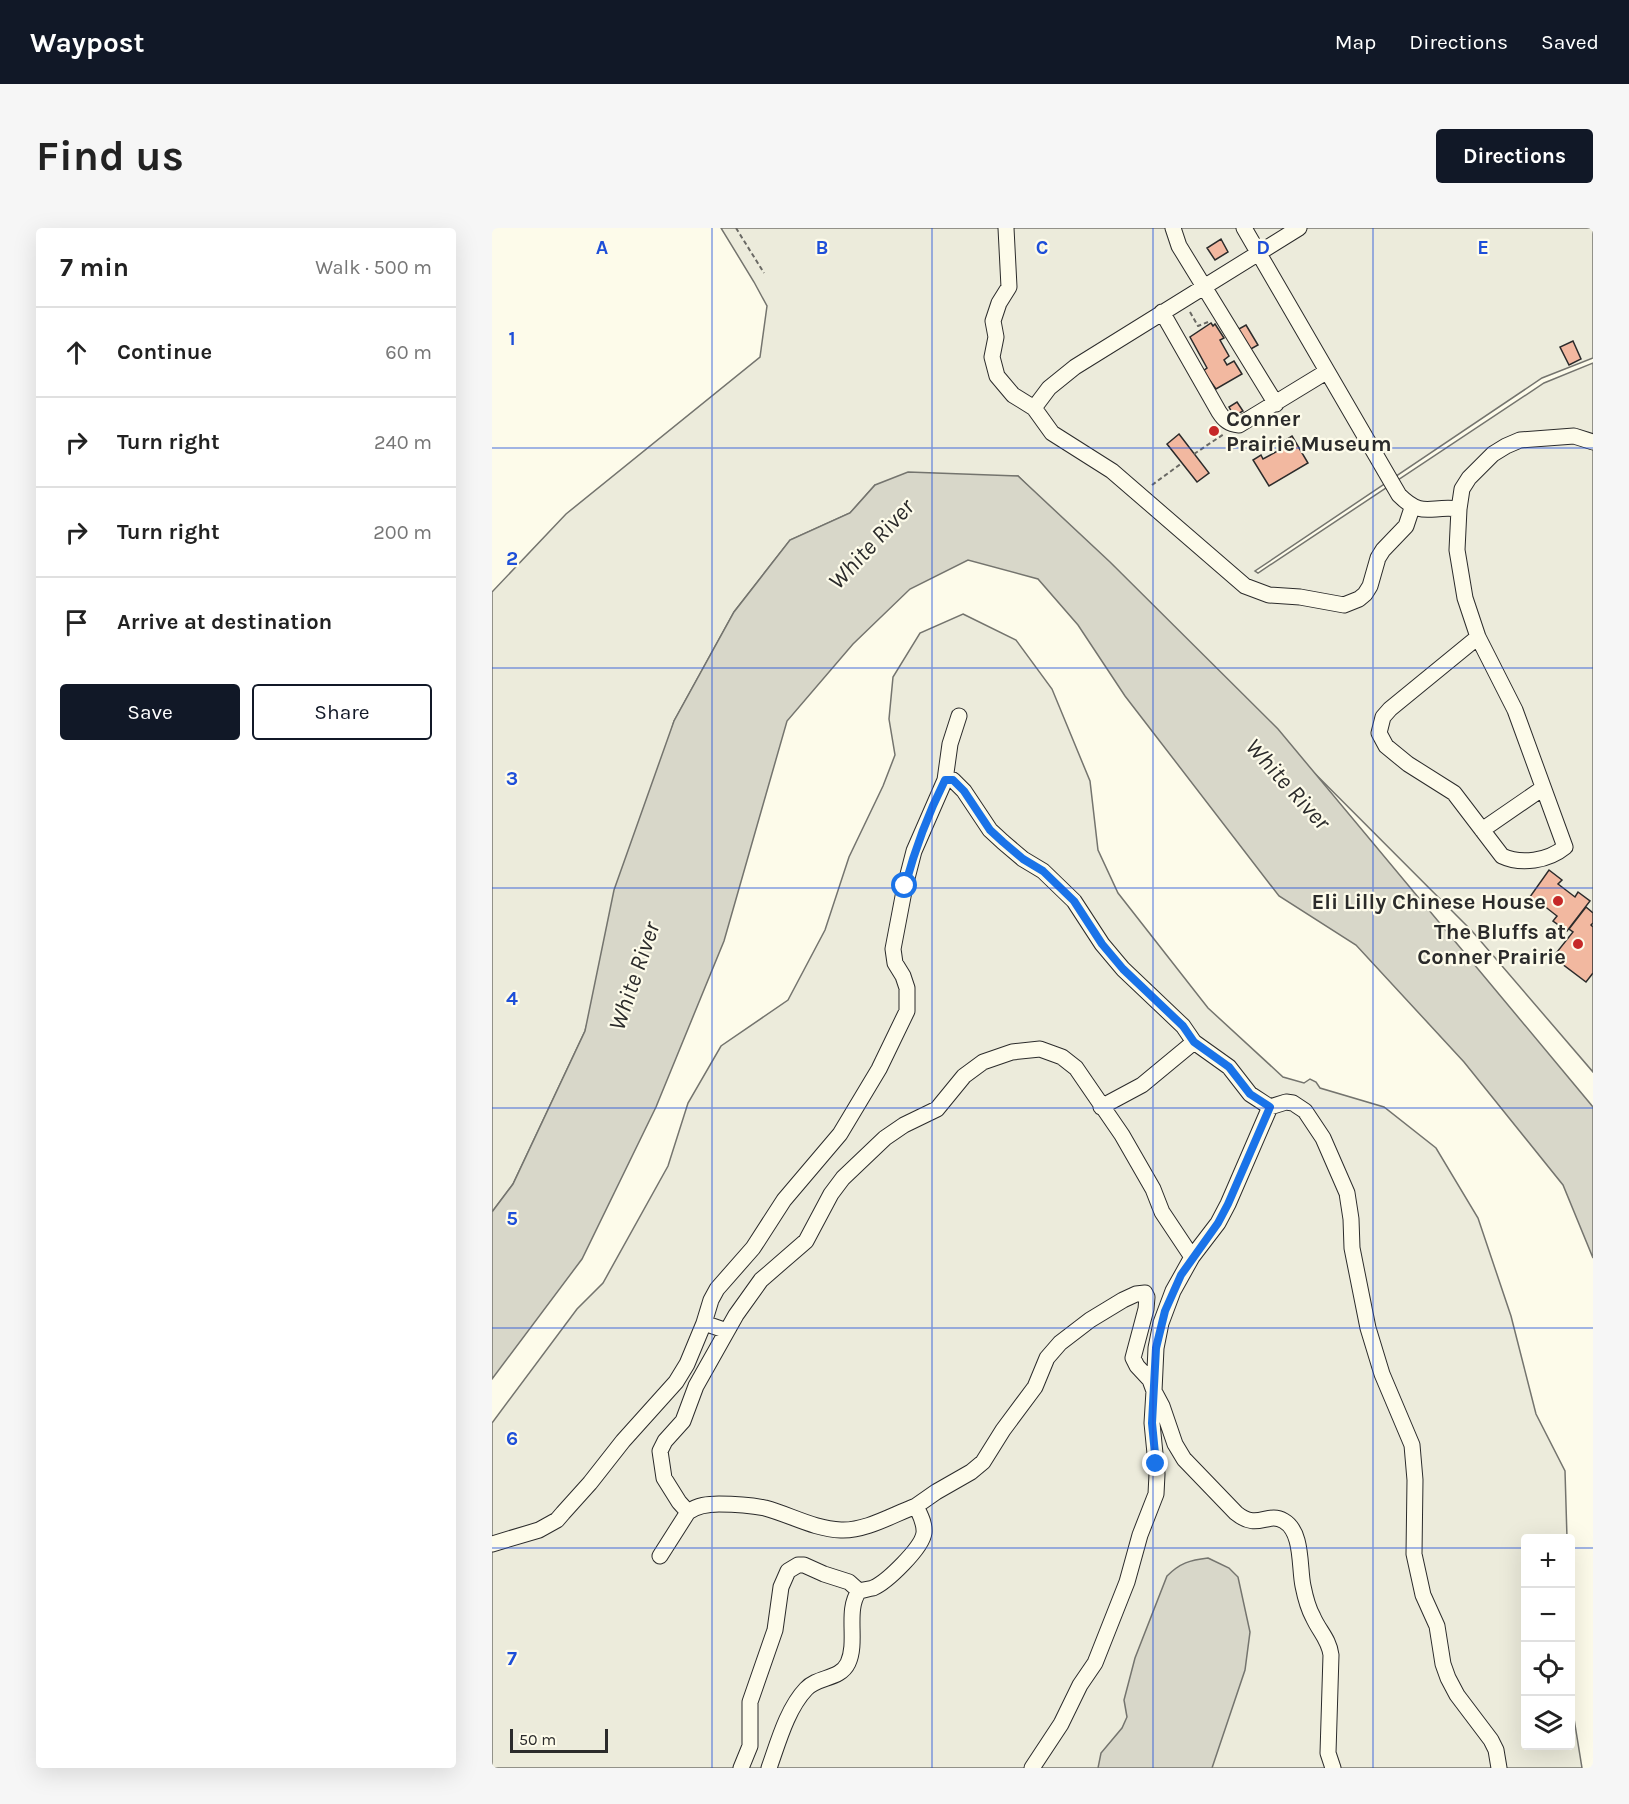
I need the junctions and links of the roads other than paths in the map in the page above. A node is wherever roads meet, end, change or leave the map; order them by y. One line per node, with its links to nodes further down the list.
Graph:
1 (1006, 228): 10 (lane)
2 (1173, 228): 6 (lane)
3 (1244, 228): 5 (lane)
4 (1299, 228): 5 (lane)
5 (1257, 253): 6 (lane); 8 (lane)
6 (1205, 286): 7 (lane); 9 (lane)
7 (1162, 312): 9 (lane); 10 (lane)
8 (1326, 372): 9 (lane); 12 (lane)
9 (1276, 404)
10 (1034, 408): 12 (lane)
11 (1593, 442): 13 (lane)
12 (1412, 508): 13 (lane)
13 (1460, 509): 14 (lane)
14 (1478, 636): 17 (lane); 18 (lane)
15 (959, 716): 16 (lane)
16 (945, 780): 19 (lane); 23 (lane)
17 (1543, 788): 18 (lane); 18 (lane)
18 (1482, 830)
19 (1194, 1042): 20 (lane); 21 (lane)
20 (1101, 1107): 22 (lane); 24 (lane)
21 (1270, 1107): 22 (lane); 35 (lane)
22 (1192, 1257): 25 (lane)
23 (704, 1323): 24 (lane); 28 (lane)
24 (727, 1331): 27 (lane)
25 (1154, 1391): 26 (lane); 33 (lane); 34 (lane)
26 (916, 1506): 27 (lane); 30 (lane)
27 (688, 1512): 29 (lane)
28 (492, 1544)
29 (660, 1556)
30 (859, 1591): 31 (lane); 32 (lane)
31 (741, 1768)
32 (769, 1768)
33 (1032, 1768)
34 (1333, 1768)
35 (1499, 1768)

